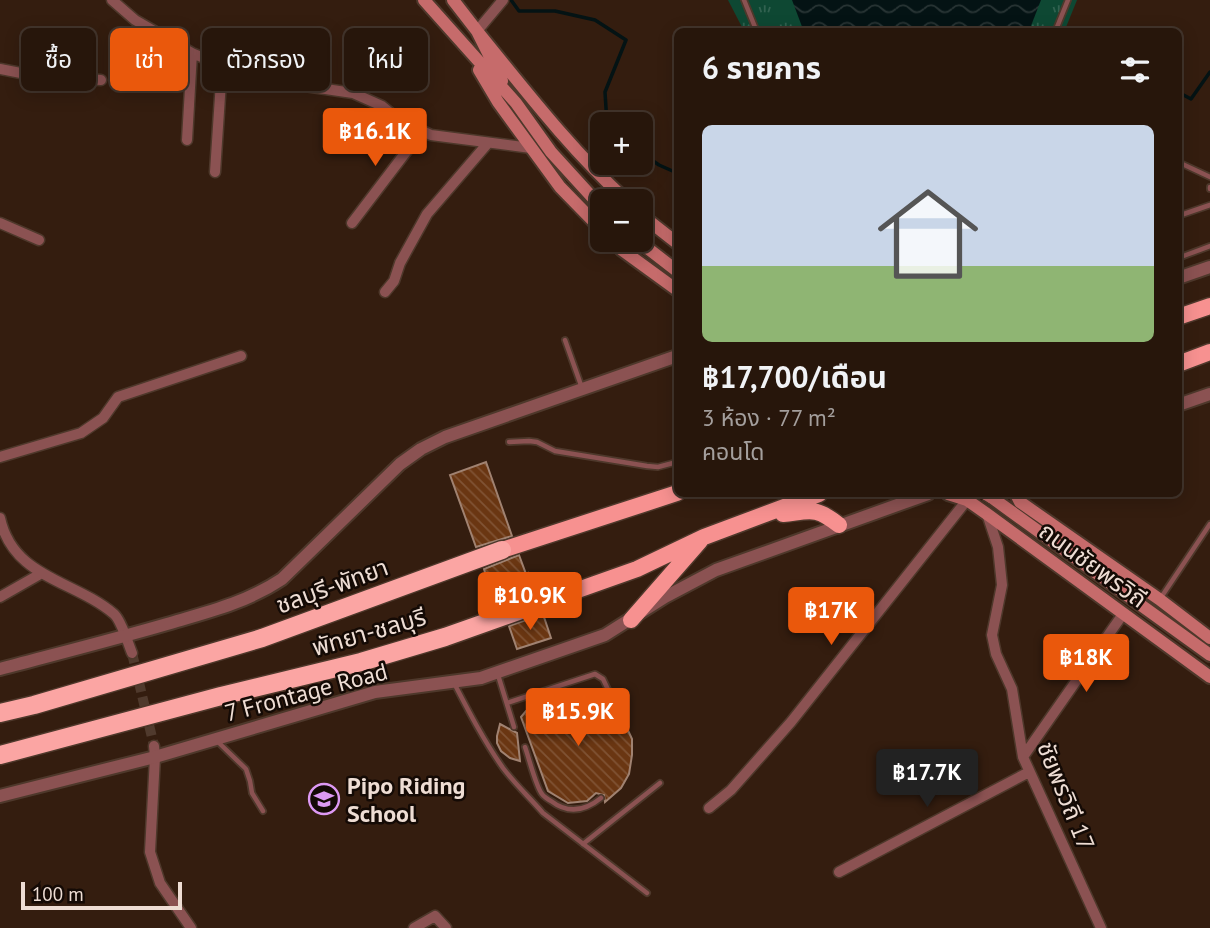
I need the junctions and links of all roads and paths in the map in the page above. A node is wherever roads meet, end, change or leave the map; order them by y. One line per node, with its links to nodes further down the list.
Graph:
1 (112, 0): 11 (street)
2 (424, 0): 10 (main road)
3 (453, 0): 9 (main road)
4 (503, 0): 9 (street)
5 (744, 0): 7 (lane)
6 (1068, 0): 8 (lane)
7 (755, 28)
8 (1057, 28)
9 (477, 31): 17 (main road); 25 (main road)
10 (466, 49): 17 (main road); 21 (main road)
11 (192, 54): 12 (street); 19 (street)
12 (202, 58)
13 (0, 69): 14 (street)
14 (102, 80)
15 (330, 90): 18 (street)
16 (220, 91): 23 (street)
17 (508, 94): 26 (main road)
18 (422, 131): 20 (street); 31 (street)
19 (187, 140)
20 (488, 143): 21 (street); 43 (street)
21 (531, 148): 29 (main road)
22 (1182, 164): 24 (lane)
23 (215, 172)
24 (1210, 177)
25 (614, 189)
26 (590, 195)
27 (1210, 205): 28 (lane)
28 (1182, 215)
29 (590, 218)
30 (0, 223): 33 (street)
31 (352, 223)
32 (653, 224): 34 (main road)
33 (39, 240)
34 (674, 241)
35 (1210, 246): 38 (lane)
36 (625, 252): 42 (main road)
37 (652, 252): 40 (main road)
38 (1182, 256)
39 (1210, 267): 41 (street)
40 (674, 269)
41 (1182, 277)
42 (674, 288)
43 (386, 292)
44 (1210, 306): 45 (highway)
45 (1182, 316)
46 (565, 340): 51 (lane)
47 (1210, 352): 50 (highway)
48 (242, 356): 55 (street)
49 (674, 357): 51 (street)
50 (1182, 362)
51 (582, 389): 78 (street)
52 (1210, 394): 53 (street)
53 (1182, 404)
54 (509, 442): 56 (lane)
55 (0, 457)
56 (674, 463)
57 (674, 494): 71 (highway, ชลบุรี-พัทยา)
58 (811, 497): 66 (highway, พัทยา-ชลบุรี)
59 (919, 497): 69 (street, 7 Frontage Road)
60 (958, 497): 64 (main road, ถนนชัยพรวิถี)
61 (988, 497): 65 (main road)
62 (992, 497): 81 (main road, ถนนชัยพรวิถี)
63 (1018, 498): 74 (main road, ถนนชัยพรวิถี)
64 (967, 500): 65 (main road, ถนนชัยพรวิถี); 101 (street)
65 (987, 514): 76 (main road, ถนนชัยพรวิถี); 94 (street, ชัยพรวิถี 17)
66 (757, 517): 69 (highway); 70 (highway, พัทยา-ชลบุรี)
67 (0, 518): 72 (street)
68 (1210, 524): 74 (lane)
69 (839, 525): 77 (street, 7 Frontage Road)
70 (704, 537): 75 (highway, พัทยา-ชลบุรี); 77 (highway)
71 (502, 550): 88 (highway, ชลบุรี-พัทยา)
72 (42, 573): 73 (street); 78 (street)
73 (0, 597)
74 (1159, 599): 79 (main road, ถนนชัยพรวิถี)
75 (527, 608): 93 (highway, พัทยา-ชลบุรี)
76 (1123, 614): 84 (main road, ถนนชัยพรวิถี); 94 (street)
77 (631, 620): 83 (street, 7 Frontage Road)
78 (125, 636): 80 (street); 82 (street)
79 (1210, 638)
80 (132, 653)
81 (1210, 655)
82 (0, 669)
83 (497, 673): 85 (street, 7 Frontage Road); 87 (lane)
84 (1210, 677)
85 (453, 681): 90 (street, 7 Frontage Road); 100 (lane)
86 (612, 698): 87 (lane)
87 (507, 703): 89 (lane)
88 (0, 713)
89 (514, 727)
90 (215, 739): 92 (street, 7 Frontage Road); 102 (lane)
91 (525, 747): 97 (lane)
92 (155, 751): 98 (street, 7 Frontage Road); 106 (street)
93 (0, 755)
94 (1023, 757): 95 (street, ชัยพรวิถี 17)
95 (1029, 772): 104 (street); 109 (street, ชัยพรวิถี 17)
96 (660, 783): 103 (lane)
97 (542, 795): 99 (lane); 100 (lane)
98 (0, 796)
99 (601, 798)
100 (534, 804): 103 (lane)
101 (709, 808)
102 (263, 811)
103 (583, 844): 105 (lane)
104 (839, 872)
105 (647, 893)
106 (191, 928)
107 (414, 928): 108 (street)
108 (446, 928)
109 (1101, 928)

